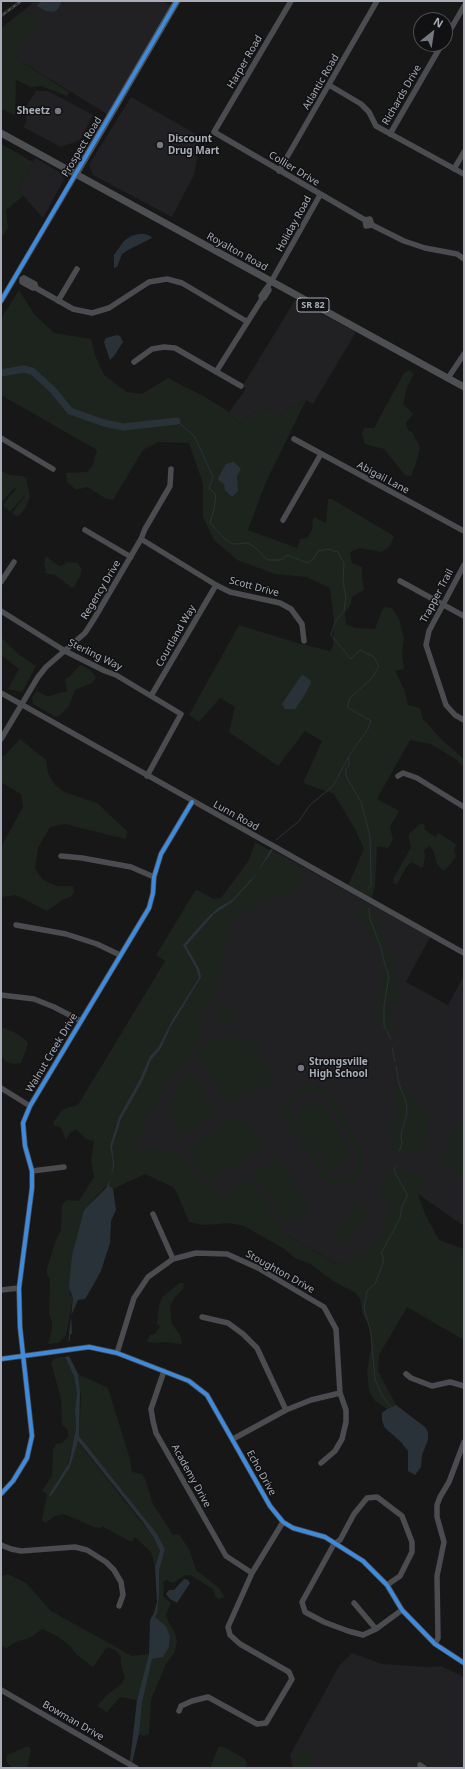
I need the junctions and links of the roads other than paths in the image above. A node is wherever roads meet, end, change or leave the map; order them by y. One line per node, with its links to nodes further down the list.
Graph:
1 (177, 1): 14 (main road, Prospect Road)
2 (291, 1): 9 (street, Harper Road)
3 (378, 1): 7 (street, Atlantic Road)
4 (464, 6): 5 (street)
5 (453, 25)
6 (437, 52): 10 (street, Richards Drive)
7 (329, 85): 10 (street); 13 (street, Atlantic Road)
8 (1, 132): 14 (main road, Royalton Road / SR 82)
9 (214, 132): 13 (street, Collier Drive)
10 (390, 134): 12 (street)
11 (464, 152): 12 (street)
12 (454, 169): 15 (street)
13 (279, 171): 16 (street, Collier Drive)
14 (76, 174): 19 (street, Prospect Road); 20 (main road, Royalton Road / SR 82)
15 (464, 174)
16 (320, 195): 17 (street, Collier Drive); 20 (street, Holiday Road)
17 (464, 259)
18 (77, 269): 22 (street)
19 (19, 277): 21 (street, Prospect Road); 22 (street)
20 (270, 285): 23 (street, Holiday Road); 27 (main road, Royalton Road / SR 82)
21 (1, 301)
22 (58, 301): 23 (street)
23 (246, 322): 26 (street, Holiday Road)
24 (464, 354): 27 (street)
25 (134, 362): 26 (street)
26 (216, 372): 28 (street)
27 (448, 378): 29 (main road, Royalton Road / SR 82)
28 (241, 386)
29 (464, 387)
30 (1, 438): 33 (street)
31 (294, 439): 32 (street, Abigail Lane)
32 (321, 454): 35 (street); 37 (street, Abigail Lane)
33 (53, 469)
34 (171, 469): 38 (street, Regency Drive)
35 (283, 520)
36 (85, 530): 39 (street)
37 (464, 531)
38 (141, 539): 39 (street, Regency Drive); 44 (street, Scott Drive)
39 (131, 557): 49 (street, Regency Drive)
40 (14, 562): 43 (street)
41 (464, 565): 45 (street, Trapper Trail)
42 (400, 581): 45 (street)
43 (1, 582)
44 (216, 585): 48 (street, Scott Drive); 51 (street, Courtland Way)
45 (442, 605): 47 (street); 53 (street, Trapper Trail)
46 (1, 611): 49 (street, Sterling Way)
47 (464, 616)
48 (304, 641)
49 (66, 651): 51 (street, Sterling Way); 52 (street, Regency Drive)
50 (1, 693): 52 (street, Lunn Road)
51 (151, 696): 55 (street, Sterling Way)
52 (21, 705): 54 (street, Regency Drive); 55 (street, Lunn Road)
53 (464, 720)
54 (1, 739)
55 (147, 776): 57 (street, Lunn Road)
56 (398, 776): 58 (street)
57 (192, 802): 60 (street, Walnut Creek Drive); 62 (street, Lunn Road)
58 (464, 807)
59 (61, 856): 60 (street)
60 (154, 877): 63 (street, Walnut Creek Drive)
61 (16, 925): 63 (street)
62 (464, 953)
63 (120, 955): 65 (street, Walnut Creek Drive)
64 (1, 994): 65 (street)
65 (81, 1020): 67 (street, Walnut Creek Drive)
66 (1, 1088): 67 (street)
67 (30, 1106): 69 (street, Walnut Creek Drive)
68 (64, 1167): 69 (street)
69 (32, 1171): 72 (street, Walnut Creek Drive)
70 (153, 1214): 71 (street)
71 (173, 1259): 75 (street, Stoughton Drive); 81 (street, Stoughton Drive)
72 (19, 1288): 73 (street); 76 (street, Walnut Creek Drive)
73 (1, 1290)
74 (202, 1317): 82 (street)
75 (117, 1353): 76 (street, Echo Drive); 78 (street, Echo Drive)
76 (24, 1356): 77 (street, Echo Drive); 86 (street, Walnut Creek Drive)
77 (1, 1359)
78 (164, 1371): 83 (street, Echo Drive); 90 (street, Academy Drive)
79 (406, 1374): 80 (street)
80 (464, 1386)
81 (340, 1393): 82 (street); 85 (street, Stoughton Drive)
82 (286, 1410): 83 (street)
83 (233, 1439): 87 (street, Echo Drive)
84 (464, 1442): 96 (street)
85 (321, 1463)
86 (1, 1494)
87 (283, 1522): 88 (street, Echo Drive); 90 (street)
88 (334, 1544): 91 (street, Echo Drive); 91 (street); 95 (street)
89 (1, 1546): 93 (street)
90 (252, 1573): 99 (street)
91 (387, 1585): 94 (street, Echo Drive)
92 (354, 1603): 95 (street)
93 (119, 1606)
94 (402, 1610): 95 (street); 96 (street, Echo Drive)
95 (376, 1629)
96 (435, 1644): 97 (street, Echo Drive)
97 (464, 1663)
98 (1, 1690): 100 (street, Bowman Drive)
99 (179, 1711)
100 (136, 1768)

